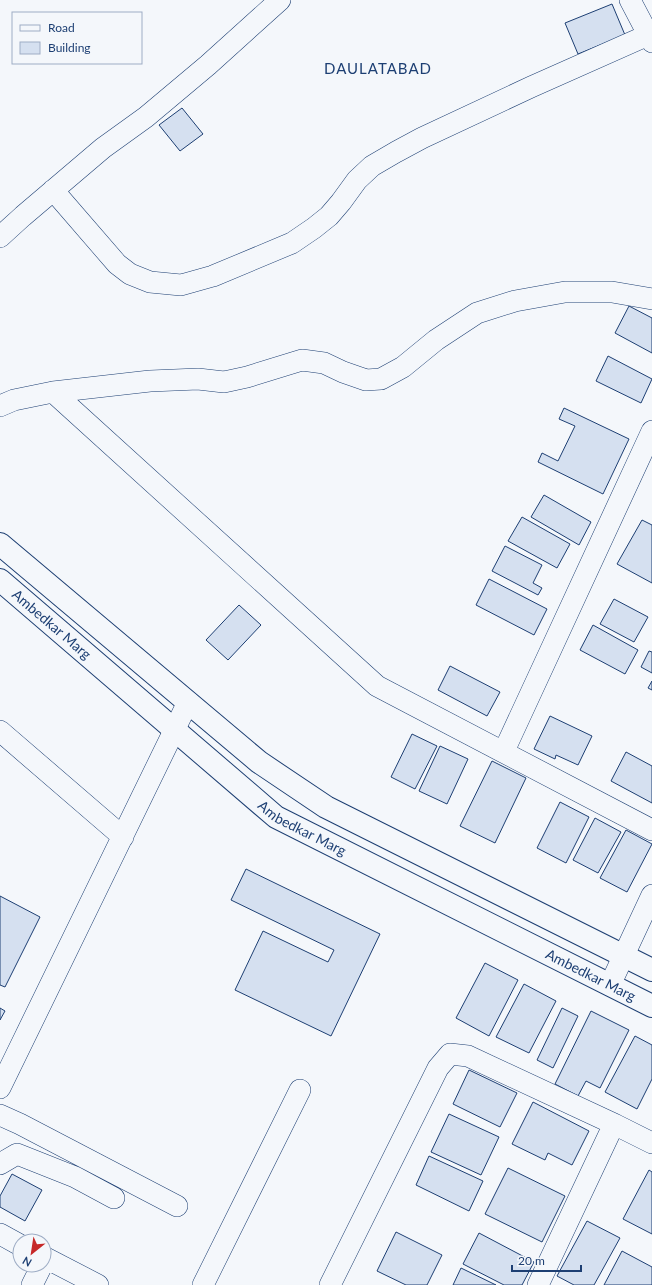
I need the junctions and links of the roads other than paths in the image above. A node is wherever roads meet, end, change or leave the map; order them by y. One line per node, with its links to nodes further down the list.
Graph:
1 (280, 0): 3 (street)
2 (630, 0): 4 (street)
3 (259, 7): 5 (street)
4 (650, 38): 5 (street)
5 (53, 190): 6 (street)
6 (0, 237)
7 (652, 299): 8 (street)
8 (53, 392): 9 (street); 16 (street)
9 (0, 406)
10 (652, 431): 16 (street)
11 (0, 544): 13 (street, Ambedkar Marg)
12 (0, 580): 14 (street, Ambedkar Marg)
13 (188, 702): 14 (street); 20 (street, Ambedkar Marg)
14 (175, 730): 18 (street); 22 (street, Ambedkar Marg)
15 (0, 731): 18 (street)
16 (504, 751): 17 (street)
17 (652, 830)
18 (123, 837): 24 (street)
19 (652, 895): 20 (street)
20 (624, 956): 21 (street, Ambedkar Marg); 22 (street)
21 (652, 970)
22 (610, 985): 23 (street, Ambedkar Marg)
23 (652, 1006)
24 (2, 1079)
25 (300, 1090): 38 (street)
26 (0, 1115): 31 (street)
27 (614, 1124): 28 (street); 39 (street); 40 (street)
28 (652, 1144)
29 (0, 1164): 30 (street)
30 (114, 1198)
31 (177, 1206)
32 (0, 1234): 33 (street)
33 (12, 1241)
34 (52, 1264): 37 (street)
35 (38, 1273): 36 (street)
36 (32, 1285)
37 (98, 1285)
38 (203, 1285)
39 (330, 1285)
40 (538, 1285)

